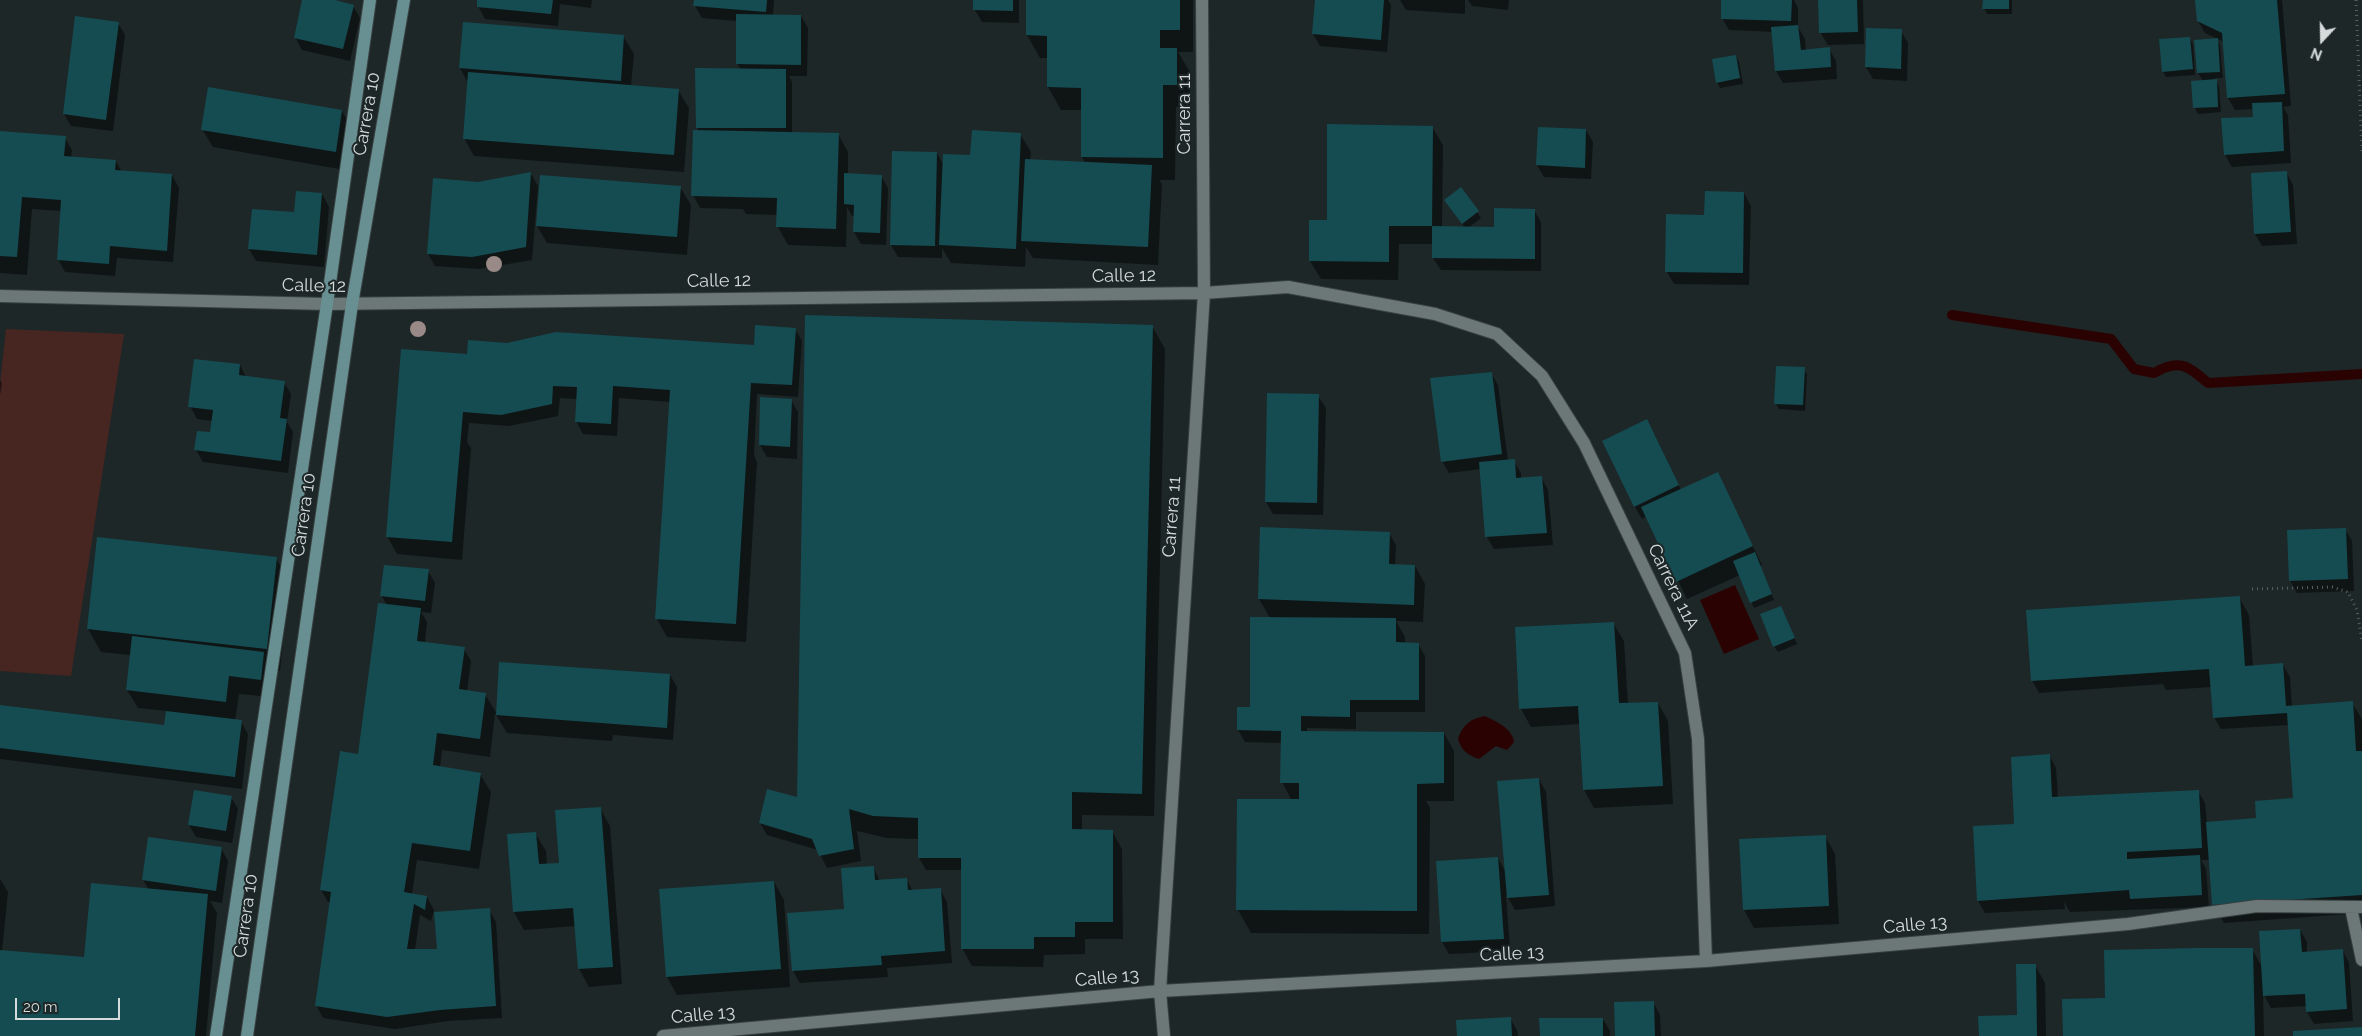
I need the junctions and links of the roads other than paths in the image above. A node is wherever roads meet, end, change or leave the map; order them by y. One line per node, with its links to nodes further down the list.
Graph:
1 (370, 0): 6 (main road, Carrera 10)
2 (404, 0): 7 (main road, Carrera 10)
3 (1202, 0): 4 (street, Carrera 11)
4 (1204, 293): 7 (street, Calle 12); 8 (street, Calle 12); 12 (street, Carrera 11)
5 (0, 296): 6 (street, Calle 12)
6 (327, 304): 7 (street, Calle 12); 13 (main road, Carrera 10)
7 (352, 304): 14 (main road, Carrera 10)
8 (1435, 314): 11 (street, Carrera 11A)
9 (2356, 908): 10 (street); 11 (street, Calle 13)
10 (2362, 960)
11 (1706, 961): 12 (street, Calle 13)
12 (1160, 991): 15 (street, Calle 13); 16 (street, Carrera 11)
13 (216, 1036)
14 (247, 1036)
15 (663, 1036)
16 (1164, 1036)

